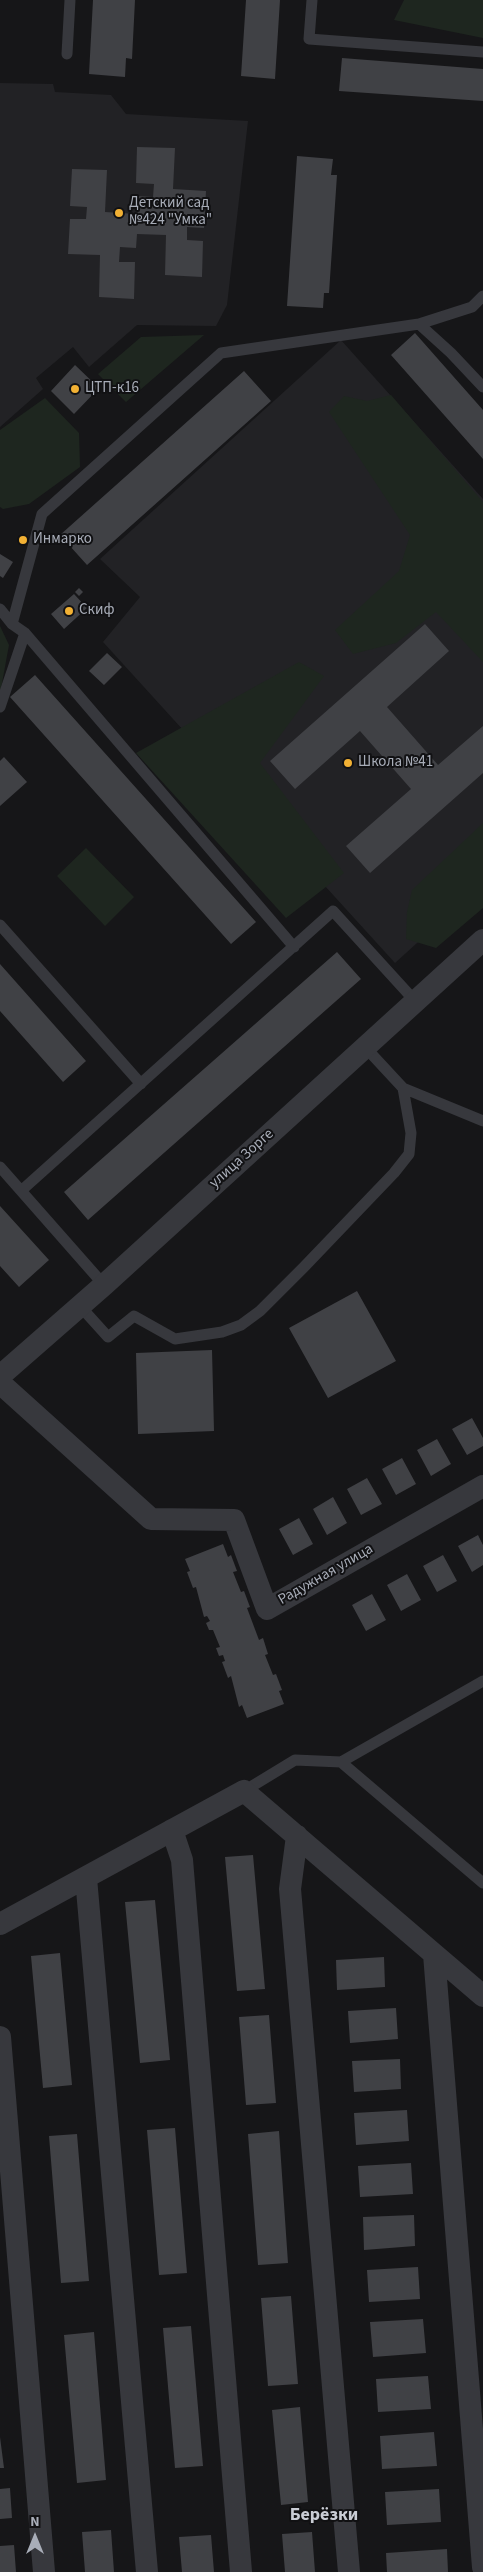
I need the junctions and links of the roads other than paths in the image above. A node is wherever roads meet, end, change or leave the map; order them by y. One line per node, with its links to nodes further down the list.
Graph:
1 (70, 0): 4 (lane)
2 (312, 0): 3 (lane)
3 (483, 52)
4 (67, 54)
5 (483, 296): 6 (lane)
6 (419, 324): 7 (lane); 9 (lane)
7 (483, 387)
8 (0, 609): 9 (lane)
9 (12, 624): 10 (lane)
10 (25, 633): 11 (lane); 14 (lane)
11 (0, 707)
12 (0, 925): 17 (lane)
13 (483, 940): 15 (street, улица Зорге)
14 (294, 947): 15 (lane); 17 (lane)
15 (415, 1001): 16 (street, улица Зорге)
16 (365, 1046): 18 (lane); 22 (street, улица Зорге)
17 (141, 1084): 21 (lane)
18 (403, 1088): 19 (lane); 23 (lane)
19 (483, 1120)
20 (0, 1167): 21 (lane)
21 (22, 1190): 22 (lane)
22 (104, 1285): 23 (street, улица Зорге)
23 (80, 1306): 24 (street, улица Зорге)
24 (0, 1376)
25 (0, 1383): 26 (street, Радужная улица)
26 (483, 1486)
27 (483, 1681): 28 (lane)
28 (341, 1762): 29 (lane); 33 (lane)
29 (244, 1790): 30 (street); 31 (street)
30 (172, 1830): 32 (street); 41 (street)
31 (297, 1836): 35 (street); 42 (street)
32 (86, 1878): 34 (street); 40 (street)
33 (483, 1883)
34 (0, 1924)
35 (434, 1954): 36 (street); 38 (street)
36 (483, 1996)
37 (0, 2037): 39 (street)
38 (483, 2567)
39 (44, 2572)
40 (147, 2572)
41 (241, 2572)
42 (349, 2572)

